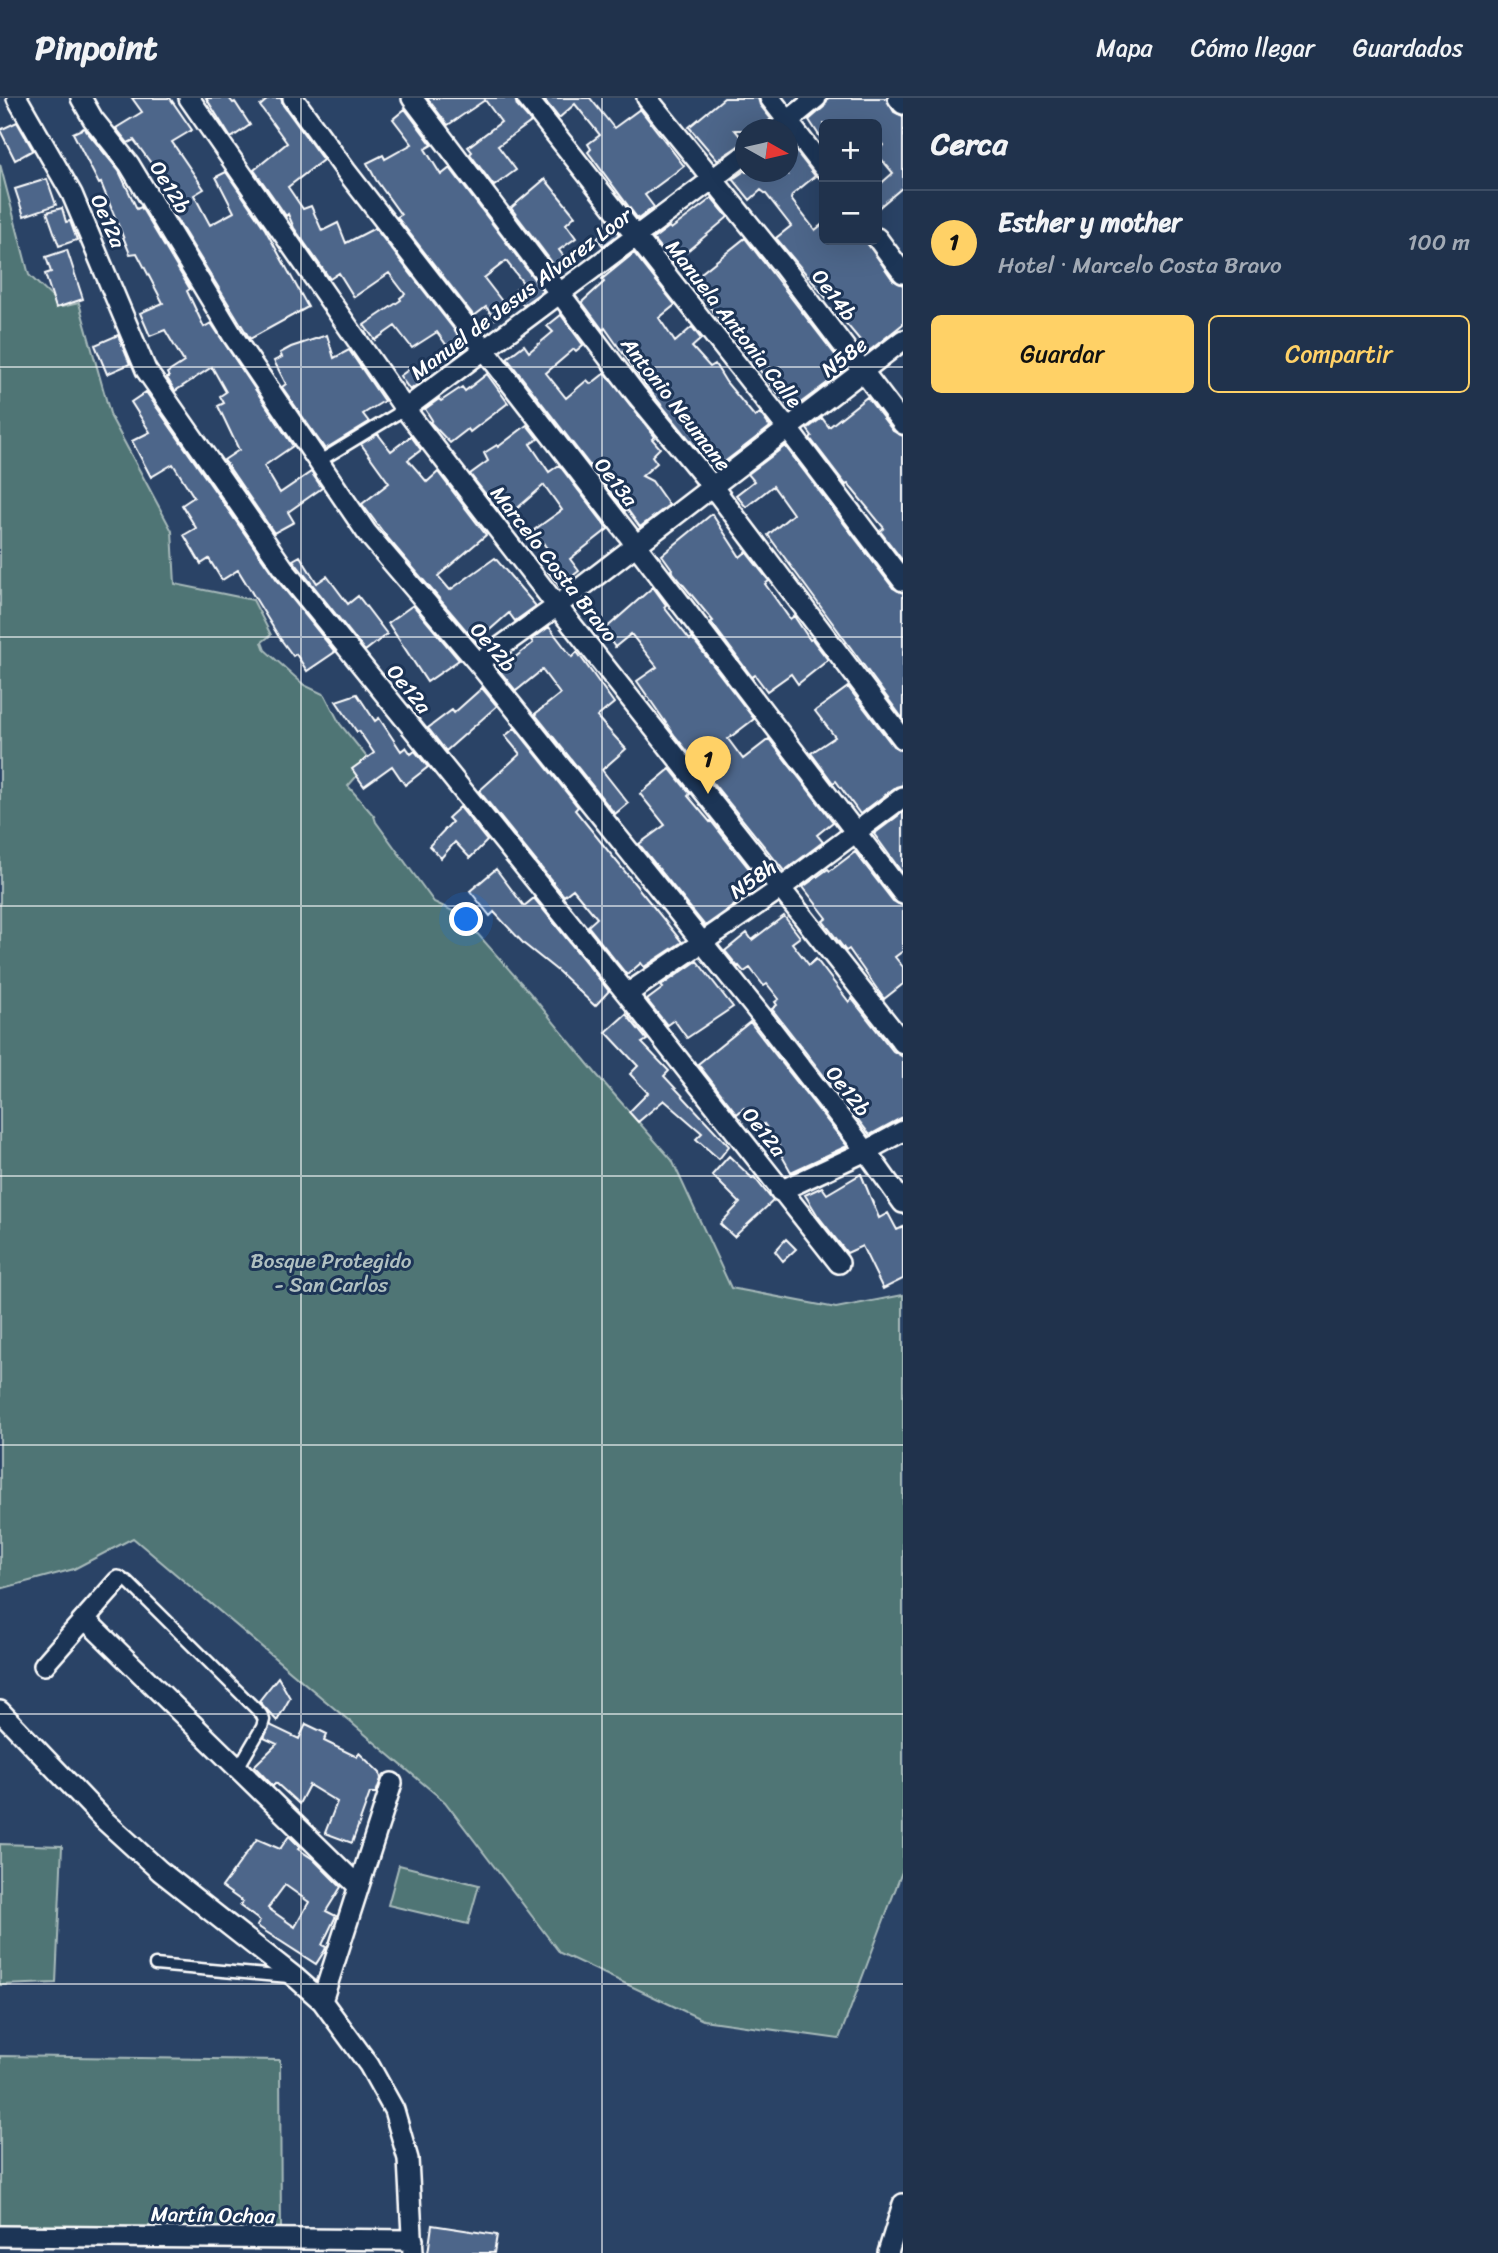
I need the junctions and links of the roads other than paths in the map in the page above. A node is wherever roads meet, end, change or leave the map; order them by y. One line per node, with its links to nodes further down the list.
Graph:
1 (17, 98): 40 (street, Oe12a)
2 (81, 98): 28 (street, Oe12b)
3 (189, 98): 25 (street, Marcelo Costa Bravo)
4 (293, 98): 23 (street, Oe13a)
5 (412, 98): 21 (street, Antonio Neumane)
6 (527, 98): 18 (street, Manuela Antonia Calle)
7 (647, 98): 17 (street, Oe14b)
8 (770, 98): 12 (street)
9 (816, 98): 13 (street)
10 (898, 98): 11 (street)
11 (903, 104)
12 (780, 119)
13 (790, 119)
14 (798, 141): 16 (street)
15 (735, 162): 17 (street, Manuel de Jesus Alvarez Loor)
16 (819, 163)
17 (714, 178): 18 (street, Manuel de Jesus Alvarez Loor); 24 (street, Oe14b)
18 (635, 235): 21 (street, Manuel de Jesus Alvarez Loor); 27 (street, Manuela Antonia Calle)
19 (882, 245): 20 (street)
20 (903, 273)
21 (562, 293): 23 (street, Manuel de Jesus Alvarez Loor); 29 (street, Antonio Neumane)
22 (903, 340): 24 (street, N58e)
23 (485, 351): 25 (street, Manuel de Jesus Alvarez Loor); 30 (street, Oe13a)
24 (863, 371): 26 (street, Oe14b); 27 (street, N58e)
25 (405, 409): 28 (lane, Manuel de Jesus Alvarez Loor); 32 (street, Marcelo Costa Bravo)
26 (903, 424)
27 (787, 428): 29 (street, N58e); 31 (street, Manuela Antonia Calle)
28 (318, 462): 33 (street, Oe12b)
29 (712, 486): 30 (street, N58e); 34 (street, Antonio Neumane)
30 (636, 545): 32 (street, N58e); 36 (street, Oe13a)
31 (903, 581)
32 (557, 606): 33 (street, N58e); 37 (street, Marcelo Costa Bravo)
33 (478, 663): 39 (street, Oe12b)
34 (903, 739)
35 (903, 797): 36 (street, N58h)
36 (854, 833): 37 (street, N58h); 38 (street, Oe13a)
37 (781, 888): 39 (street, N58h); 41 (street, Marcelo Costa Bravo)
38 (903, 894)
39 (701, 942): 40 (street, N58h); 43 (street, Oe12b)
40 (626, 994): 44 (street, Oe12a)
41 (903, 1043)
42 (903, 1131): 43 (street)
43 (866, 1151): 44 (street); 45 (street, Oe12b)
44 (780, 1191): 46 (street, Oe12a)
45 (903, 1203)
46 (839, 1263)
47 (118, 1581): 48 (street); 51 (lane)
48 (85, 1619): 49 (street); 51 (street)
49 (44, 1665)
50 (0, 1710): 55 (street)
51 (238, 1768): 53 (street)
52 (392, 1783): 53 (street)
53 (358, 1886): 56 (street)
54 (155, 1965): 55 (lane)
55 (296, 1978): 56 (street)
56 (322, 2001): 59 (street)
57 (903, 2204): 60 (street)
58 (0, 2236): 59 (street, Martín Ochoa)
59 (413, 2247)
60 (888, 2253)

